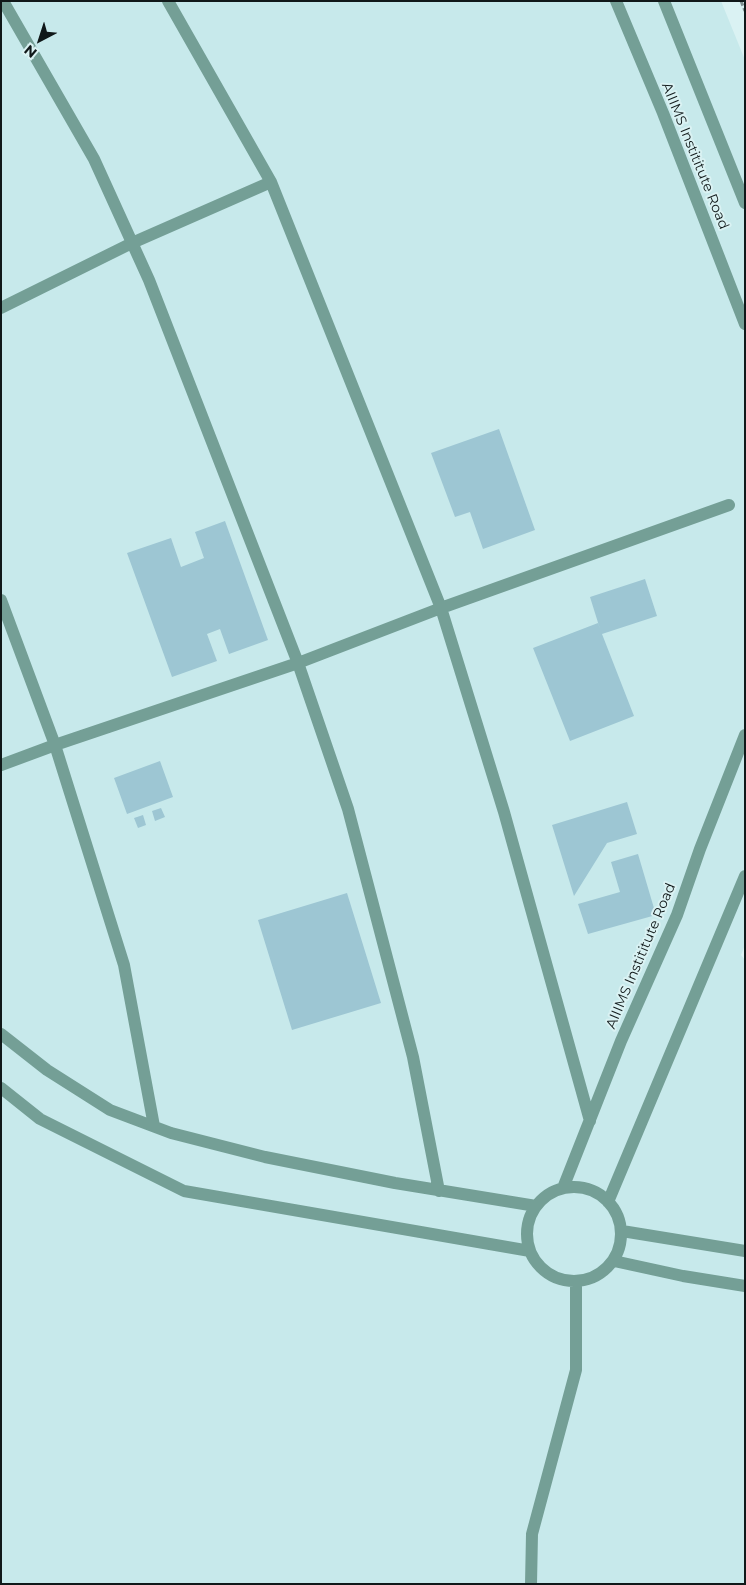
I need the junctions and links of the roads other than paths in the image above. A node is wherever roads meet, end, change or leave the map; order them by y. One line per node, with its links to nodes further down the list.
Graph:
1 (3, 1): 7 (street)
2 (168, 1): 5 (street)
3 (616, 1): 9 (street, AIIIMS Instititute Road)
4 (664, 1): 6 (street, AIIIMS Instititute Road)
5 (271, 182): 7 (street); 12 (street)
6 (745, 203)
7 (132, 243): 8 (street); 13 (street)
8 (1, 308)
9 (745, 324)
10 (729, 505): 12 (street)
11 (1, 600): 15 (street)
12 (441, 608): 13 (street); 20 (street)
13 (298, 663): 15 (street); 23 (street)
14 (745, 736): 20 (street, AIIIMS Instititute Road)
15 (55, 745): 16 (street); 21 (street)
16 (1, 765)
17 (745, 876): 24 (street)
18 (1, 1034): 21 (street)
19 (1, 1088): 27 (street)
20 (590, 1121): 22 (street, AIIIMS Instititute Road)
21 (154, 1126): 23 (street)
22 (563, 1188): 24 (street); 25 (street)
23 (438, 1190): 25 (street)
24 (608, 1202): 26 (street)
25 (536, 1206): 27 (street)
26 (622, 1231): 28 (street); 29 (street)
27 (530, 1251): 30 (street)
28 (745, 1251)
29 (614, 1261): 30 (street); 31 (street)
30 (576, 1282): 32 (street)
31 (745, 1286)
32 (531, 1584)

